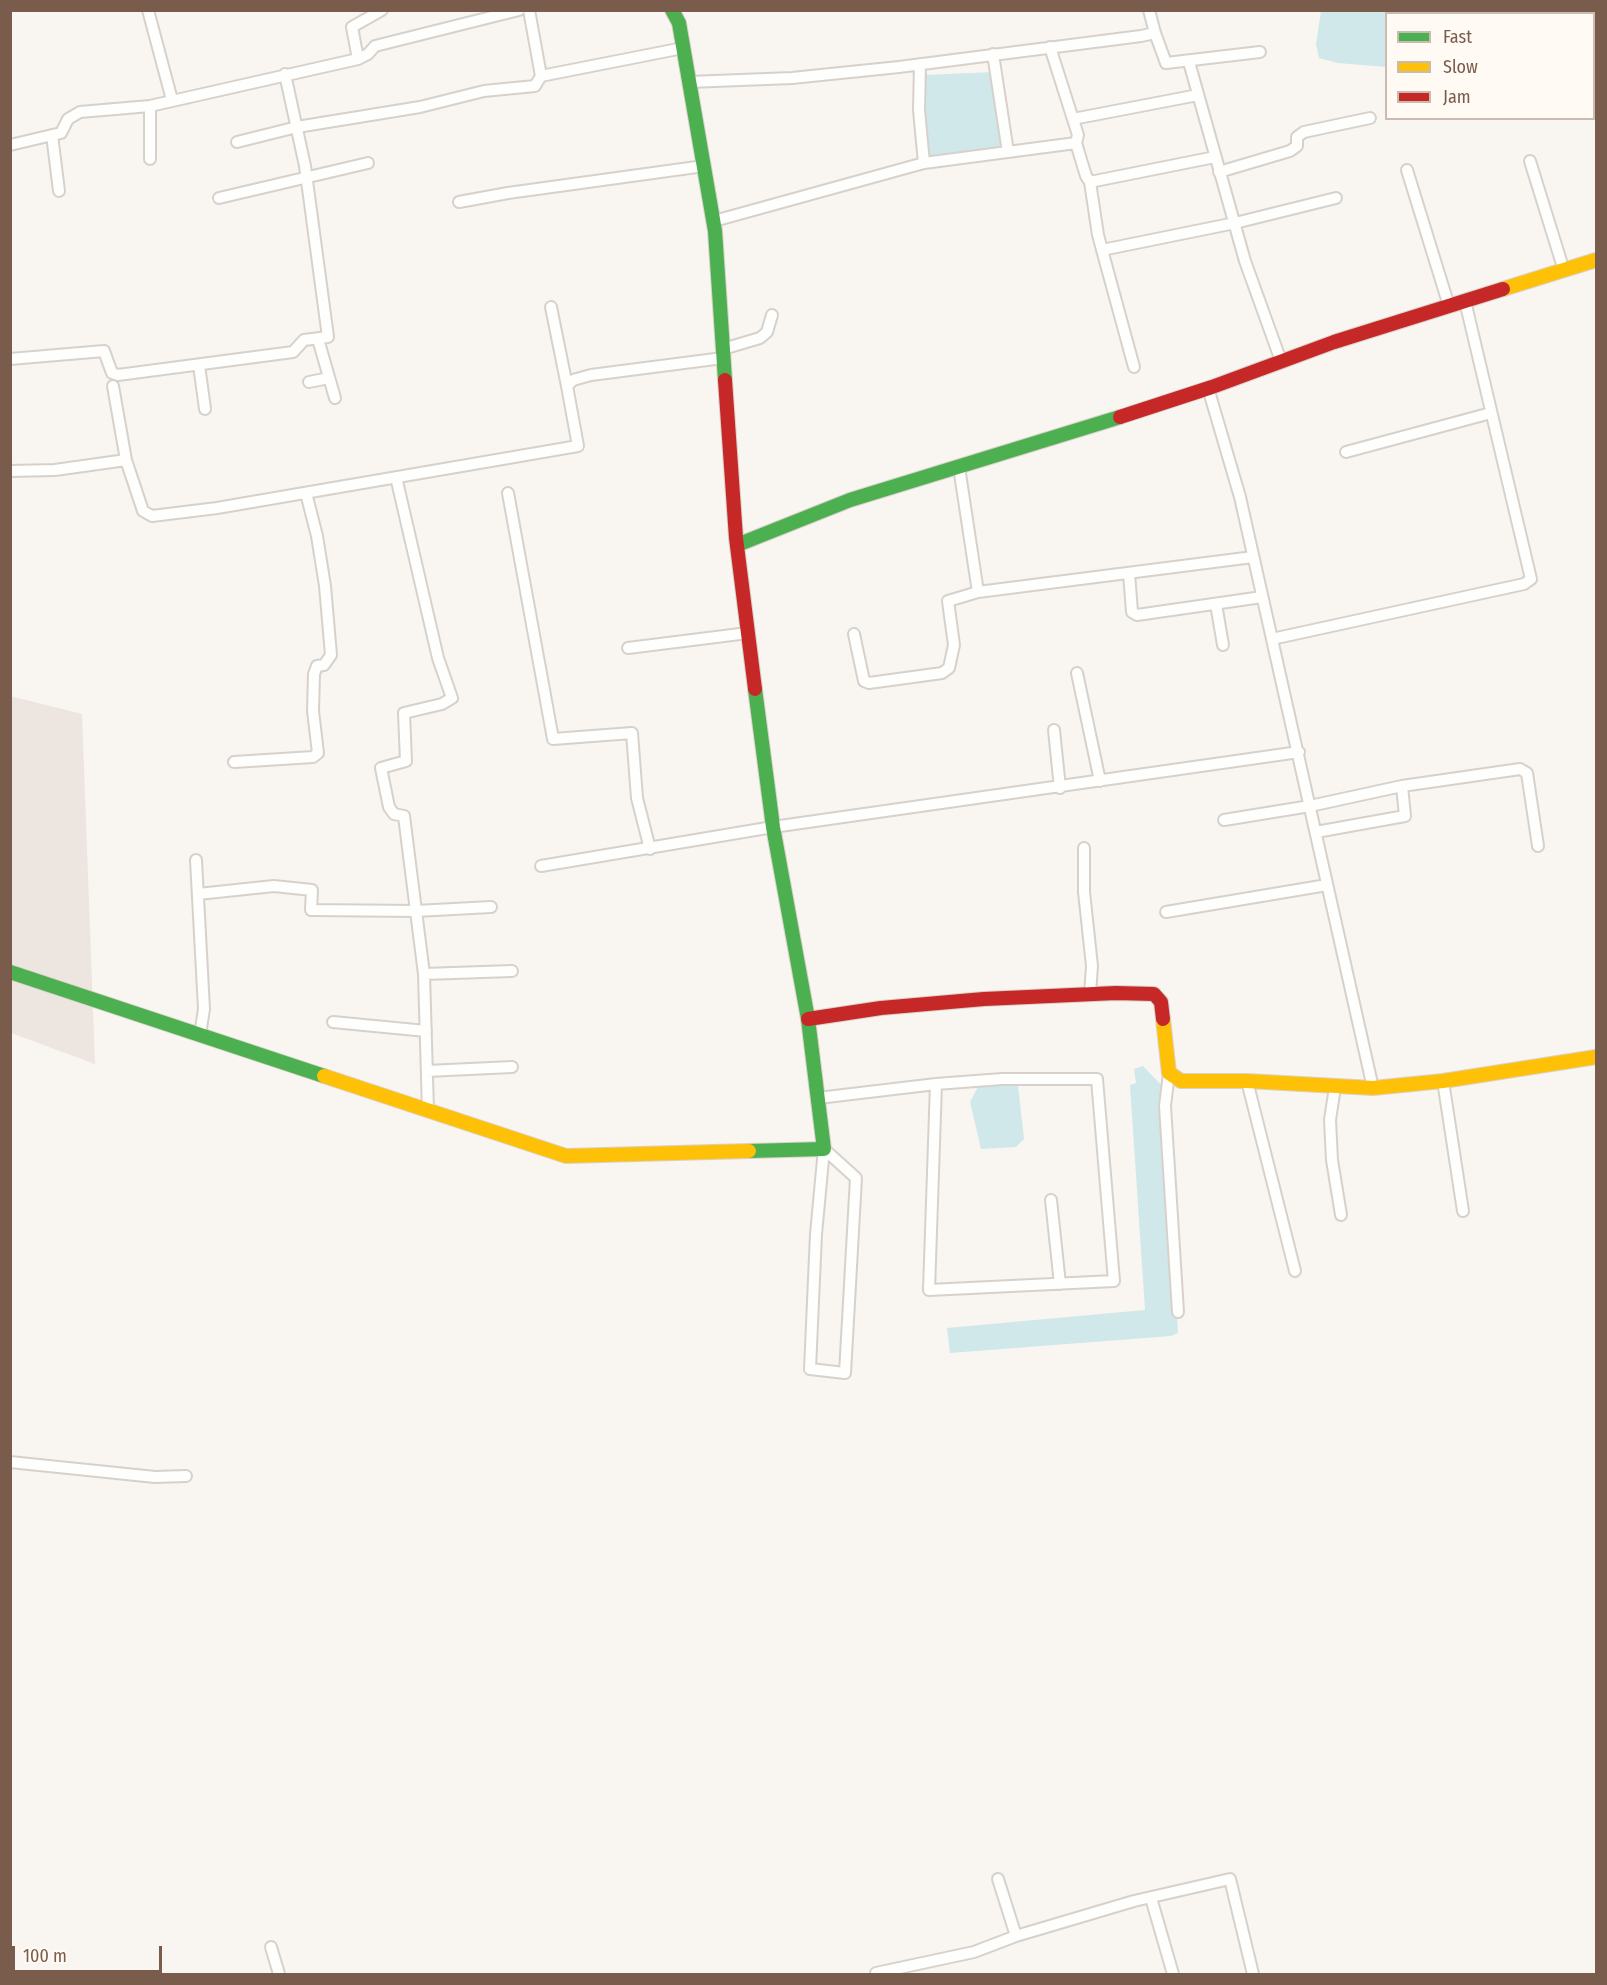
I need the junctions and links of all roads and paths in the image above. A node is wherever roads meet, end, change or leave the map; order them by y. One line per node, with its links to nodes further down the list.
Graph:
1 (148, 10): 19 (street)
2 (382, 10): 12 (street)
3 (519, 10): 12 (street)
4 (529, 10): 16 (street)
5 (672, 10): 9 (street)
6 (1149, 10): 7 (street)
7 (1155, 33): 8 (street); 13 (street)
8 (1050, 47): 11 (street); 22 (street)
9 (683, 48): 16 (street); 17 (street)
10 (1260, 52): 13 (street)
11 (993, 54): 14 (street); 28 (street)
12 (358, 59): 15 (street)
13 (1189, 62): 18 (street)
14 (920, 64): 17 (street); 33 (street)
15 (285, 74): 19 (street); 23 (street)
16 (541, 76): 23 (street)
17 (689, 82): 34 (street)
18 (1198, 95): 22 (street); 29 (street)
19 (172, 100): 20 (street)
20 (150, 106): 24 (street); 30 (street)
21 (1370, 118): 36 (street)
22 (1073, 119): 26 (street)
23 (297, 127): 25 (street); 37 (street)
24 (52, 135): 27 (street); 39 (street)
25 (237, 142)
26 (1076, 143): 28 (street); 38 (street)
27 (10, 145)
28 (1008, 152): 33 (street)
29 (1215, 157): 36 (street); 38 (street)
30 (150, 159)
31 (1530, 161): 47 (street)
32 (368, 163): 37 (street)
33 (924, 163): 43 (street)
34 (704, 166): 42 (street); 43 (street)
35 (1407, 170): 49 (street)
36 (1219, 172): 44 (street)
37 (306, 179): 40 (street); 52 (street)
38 (1090, 182): 45 (street)
39 (59, 190)
40 (219, 198)
41 (1336, 198): 44 (street)
42 (459, 202)
43 (714, 221): 53 (street)
44 (1235, 223): 45 (street); 55 (street)
45 (1102, 250): 57 (street)
46 (1596, 260): 48 (street)
47 (1561, 261)
48 (1465, 301): 49 (street); 65 (street)
49 (1449, 306): 55 (street)
50 (551, 307): 61 (street)
51 (772, 315): 53 (street)
52 (318, 339): 56 (street); 58 (street)
53 (723, 353): 61 (street); 73 (street)
54 (10, 359): 56 (street)
55 (1281, 361): 62 (street)
56 (199, 365): 64 (street)
57 (1134, 367)
58 (329, 378): 59 (street); 63 (street)
59 (309, 382)
60 (113, 386): 67 (street)
61 (567, 386): 70 (street)
62 (1208, 388): 68 (street); 74 (street)
63 (335, 399)
64 (205, 409)
65 (1491, 413): 66 (street); 81 (street)
66 (1346, 452)
67 (126, 460): 69 (street); 71 (street)
68 (959, 467): 73 (street); 76 (street)
69 (10, 471)
70 (396, 477): 71 (street); 103 (street)
71 (306, 493): 87 (street)
72 (508, 493): 97 (street)
73 (736, 545): 79 (street)
74 (1253, 557): 75 (street); 77 (street)
75 (1129, 573): 76 (street); 78 (street)
76 (978, 592): 80 (street)
77 (1262, 597): 78 (street); 81 (street)
78 (1216, 604): 82 (street)
79 (748, 633): 83 (street); 93 (street)
80 (854, 634)
81 (1272, 639): 86 (street)
82 (1223, 645)
83 (628, 648)
84 (1077, 673): 88 (street)
85 (1054, 730): 90 (street)
86 (1299, 752): 88 (street); 91 (street)
87 (234, 762)
88 (1100, 781): 90 (street)
89 (1402, 786): 91 (street); 94 (street); 95 (street)
90 (1060, 788): 93 (street)
91 (1310, 806): 92 (street); 94 (street)
92 (1224, 820)
93 (773, 827): 97 (street); 109 (street)
94 (1316, 832): 100 (street)
95 (1538, 846)
96 (1084, 848): 108 (street)
97 (650, 849): 99 (street)
98 (196, 860): 101 (street)
99 (540, 866)
100 (1327, 885): 104 (street); 121 (street)
101 (198, 894): 103 (street); 112 (street)
102 (491, 907): 103 (street)
103 (417, 911): 107 (street)
104 (1166, 912)
105 (512, 971): 107 (street)
106 (10, 972): 112 (street)
107 (424, 975): 111 (street)
108 (1090, 994): 109 (street); 116 (street)
109 (808, 1019): 122 (street)
110 (333, 1022): 111 (street)
111 (426, 1031): 115 (street)
112 (200, 1035): 123 (street)
113 (1596, 1057): 118 (street)
114 (512, 1066): 115 (street)
115 (427, 1071): 123 (street)
116 (1168, 1072): 117 (street); 130 (street)
117 (1247, 1081): 120 (street); 128 (street)
118 (1443, 1081): 121 (street); 126 (street)
119 (936, 1084): 122 (street); 129 (street); 129 (street)
120 (1335, 1086): 121 (street); 127 (street)
121 (1373, 1088)
122 (818, 1098): 124 (street)
123 (428, 1111): 124 (street)
124 (824, 1149): 124 (street)
125 (1051, 1200): 129 (street)
126 (1463, 1211)
127 (1341, 1215)
128 (1295, 1271)
129 (1060, 1284)
130 (1178, 1312)
131 (10, 1462): 132 (street)
132 (186, 1476)
133 (998, 1879): 135 (street)
134 (1151, 1898): 135 (street); 139 (street); 140 (street)
135 (1016, 1936): 137 (street)
136 (271, 1947): 138 (street)
137 (876, 1973)
138 (279, 1974)
139 (1173, 1974)
140 (1253, 1974)

